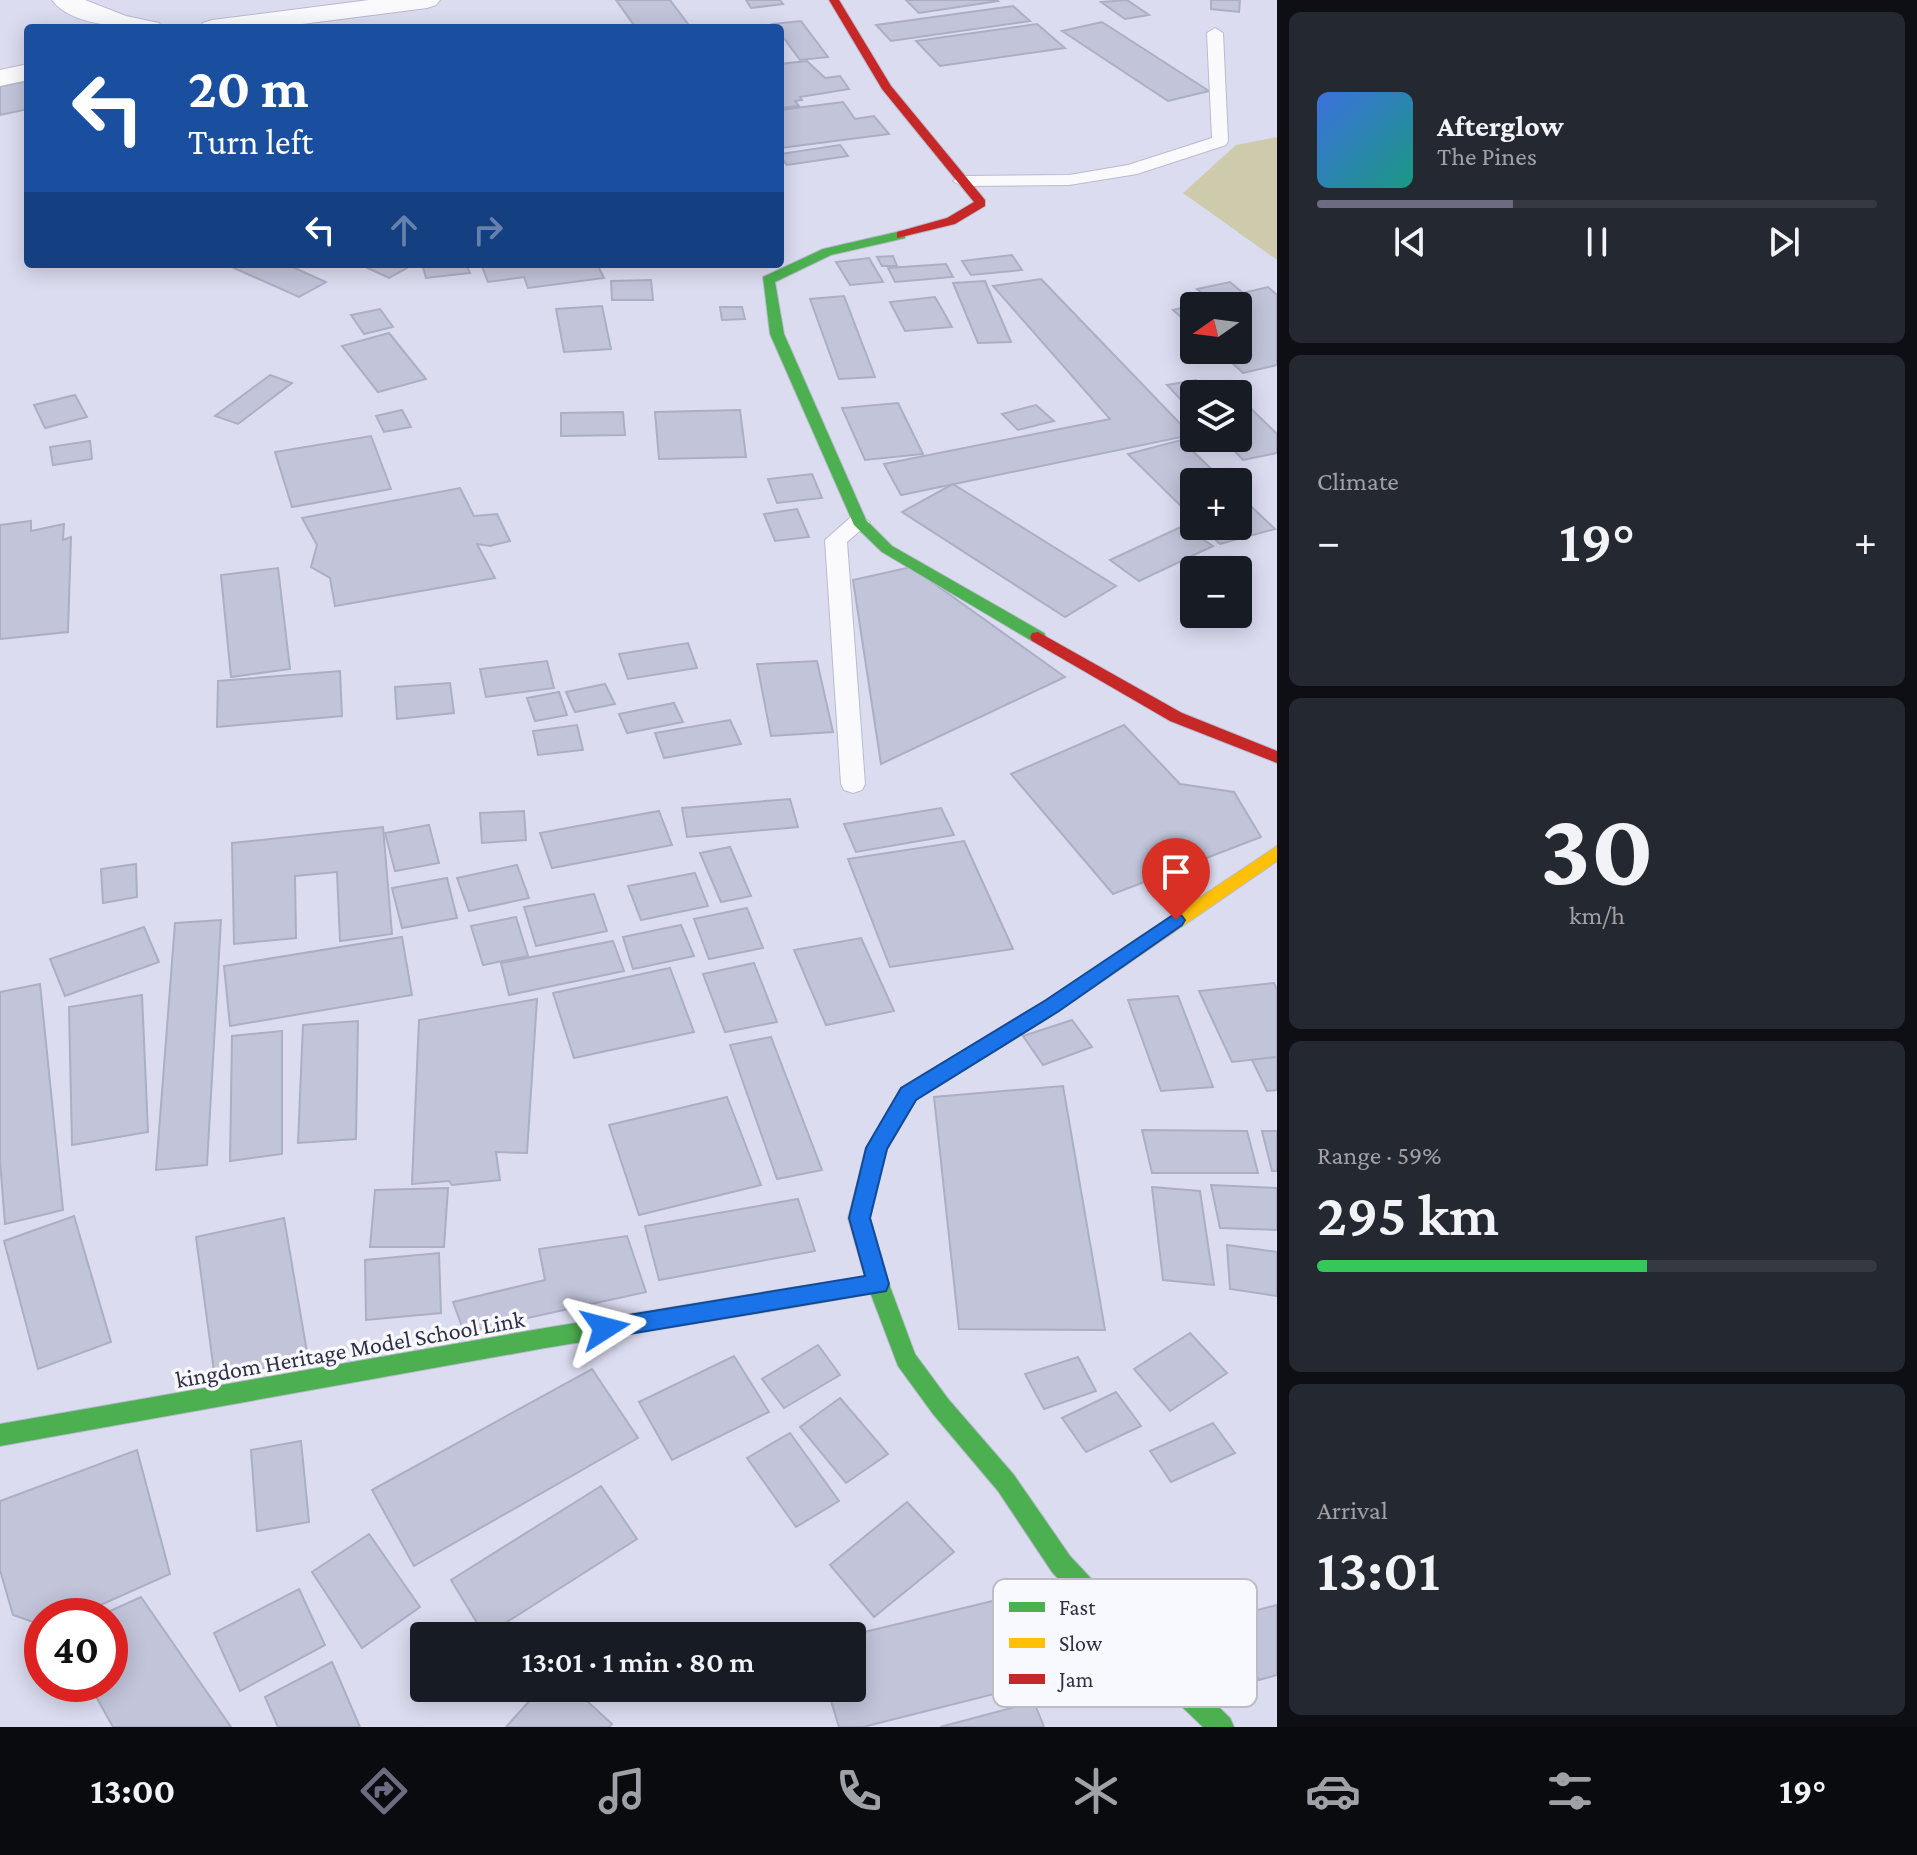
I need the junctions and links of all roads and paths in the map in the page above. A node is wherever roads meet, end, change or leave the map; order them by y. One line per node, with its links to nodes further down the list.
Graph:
1 (65, 0): 4 (street)
2 (834, 0): 10 (street)
3 (417, 1): 5 (street); 6 (street)
4 (130, 24)
5 (242, 24)
6 (418, 24)
7 (1215, 33): 10 (lane)
8 (24, 73): 9 (street)
9 (0, 78)
10 (962, 181): 11 (street)
11 (859, 522): 12 (street); 13 (lane)
12 (1277, 757)
13 (853, 784)
14 (1277, 852): 15 (street)
15 (878, 1284): 16 (street, kingdom Heritage Model School Link); 17 (street)
16 (0, 1435)
17 (1075, 1579)
18 (1200, 1707): 19 (street)
19 (1221, 1727)

